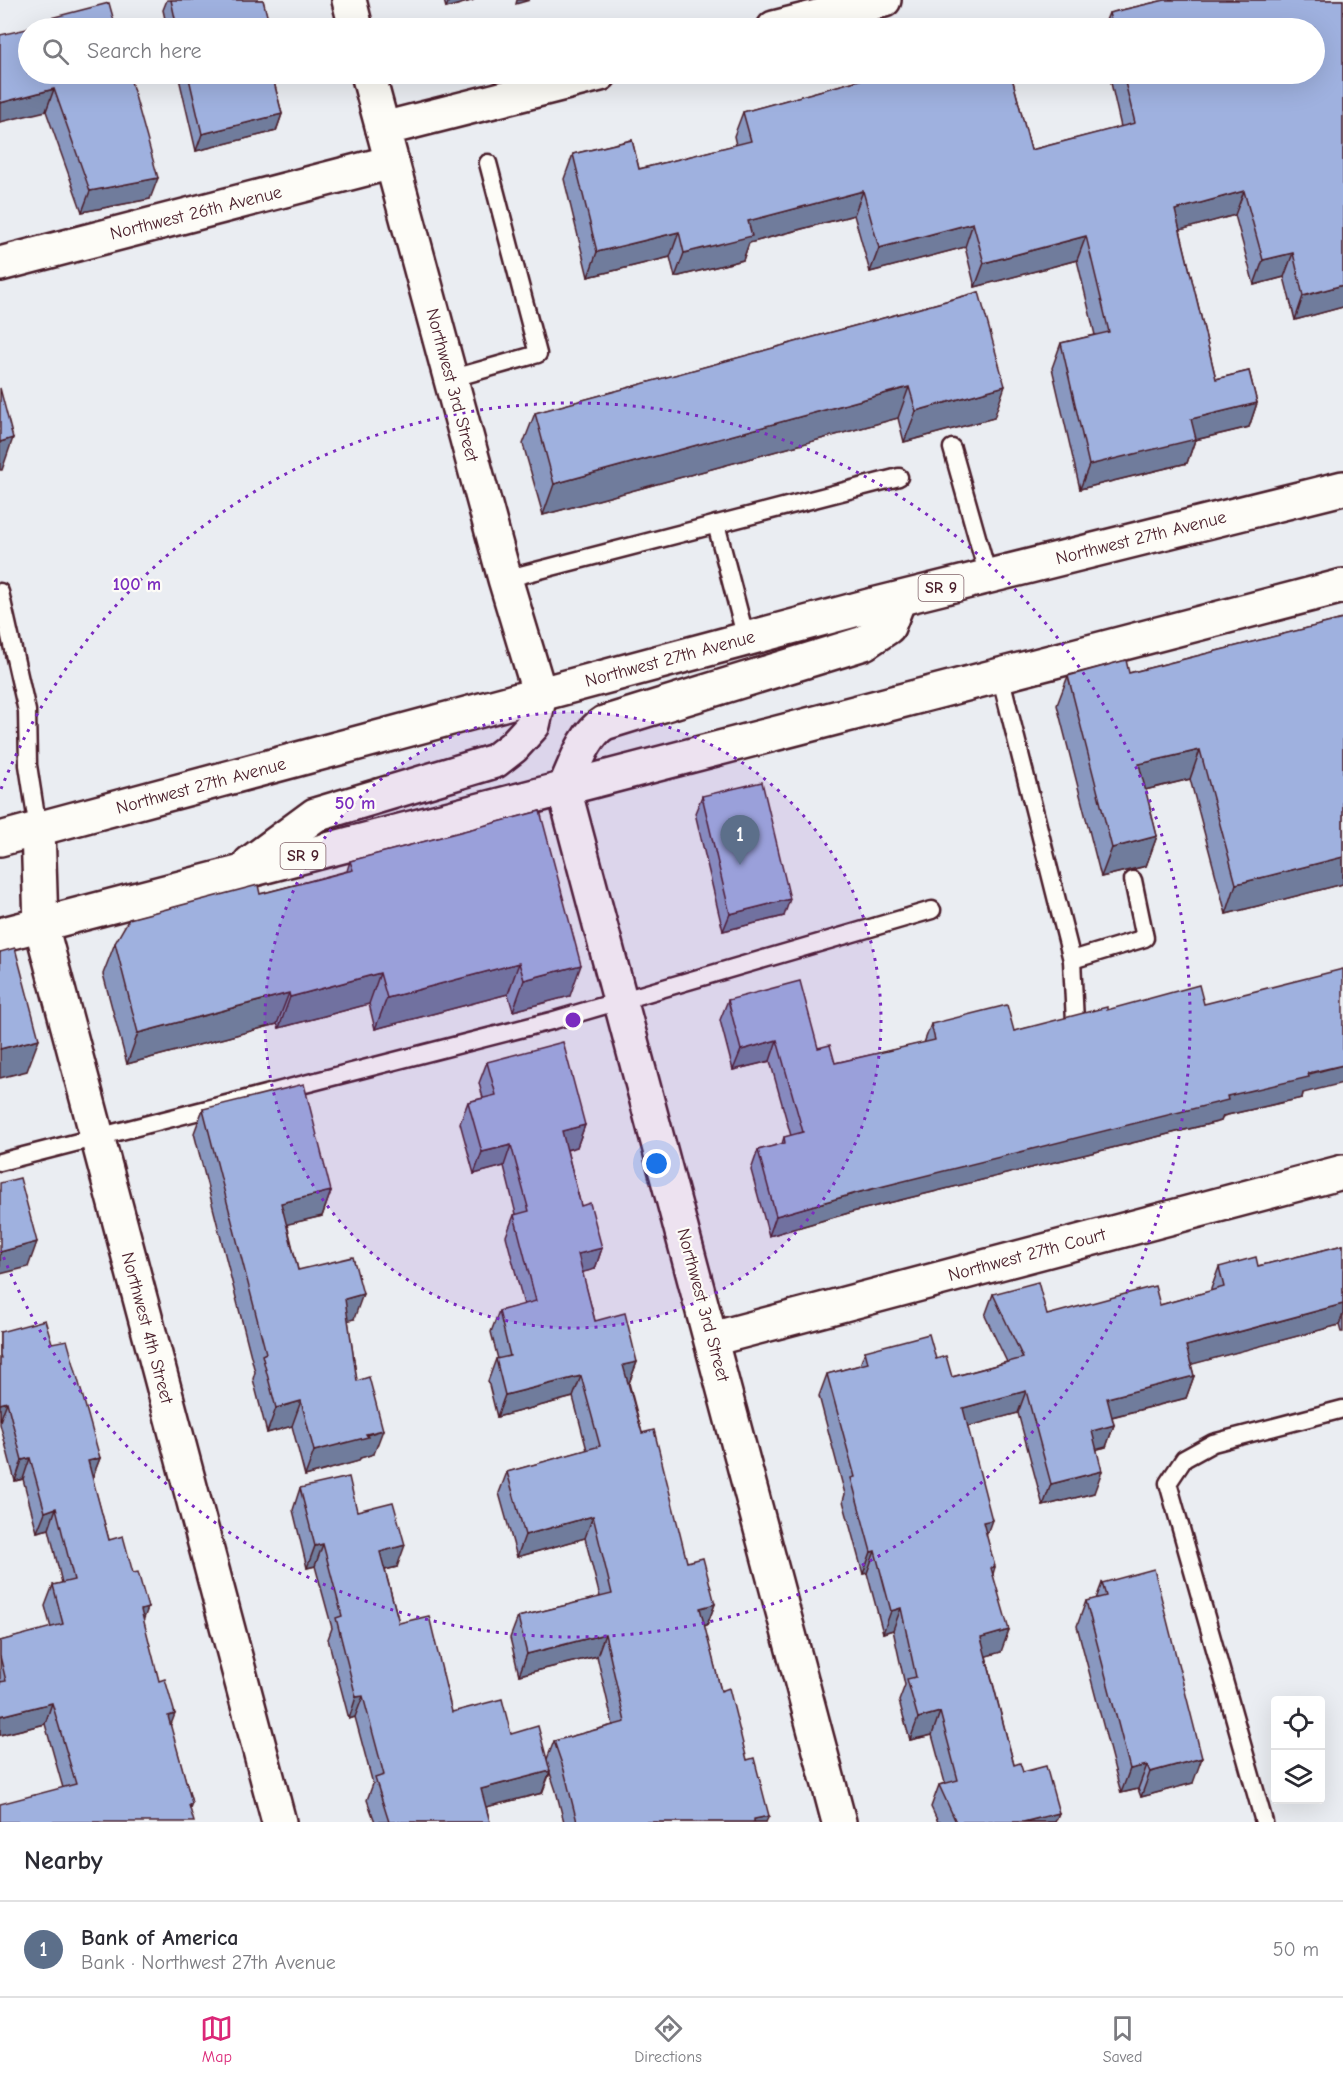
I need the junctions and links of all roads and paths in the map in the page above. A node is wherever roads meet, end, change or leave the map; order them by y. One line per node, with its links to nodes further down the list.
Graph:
1 (348, 0): 3 (main road)
2 (884, 0): 4 (main road)
3 (353, 18)
4 (813, 18)
5 (371, 84): 7 (main road, Northwest 3rd Street)
6 (561, 84): 7 (main road)
7 (383, 129): 8 (main road, Northwest 3rd Street)
8 (392, 162): 10 (main road, Northwest 26th Avenue); 11 (main road, Northwest 3rd Street)
9 (488, 163): 11 (lane)
10 (0, 264)
11 (450, 380): 17 (main road, Northwest 3rd Street)
12 (952, 448): 16 (lane)
13 (899, 477): 15 (lane)
14 (1343, 488): 16 (main road, Northwest 27th Avenue / SR 9)
15 (716, 524): 17 (lane); 21 (lane)
16 (988, 576): 20 (main road, Northwest 27th Avenue / SR 9)
17 (505, 579): 23 (main road, Northwest 3rd Street)
18 (1343, 586): 22 (main road, SR 9)
19 (0, 592): 25 (lane)
20 (899, 599): 21 (main road, Northwest 27th Avenue / SR 9); 24 (main road)
21 (746, 639): 23 (main road, Northwest 27th Avenue / SR 9)
22 (999, 675): 24 (main road, SR 9); 32 (lane)
23 (540, 694): 25 (main road, Northwest 27th Avenue / SR 9); 27 (main road)
24 (564, 789): 27 (main road, SR 9); 33 (main road, Northwest 3rd Street)
25 (38, 829): 26 (main road, Northwest 27th Avenue / SR 9); 30 (main road, Northwest 4th Street)
26 (0, 839)
27 (237, 873): 30 (main road, SR 9)
28 (1133, 880): 32 (lane)
29 (932, 910): 33 (lane)
30 (41, 925): 31 (main road, SR 9); 35 (main road, Northwest 4th Street)
31 (0, 935)
32 (1072, 960): 34 (lane)
33 (621, 1001): 35 (lane); 38 (main road, Northwest 3rd Street)
34 (1075, 1022)
35 (96, 1136): 36 (lane); 40 (main road, Northwest 4th Street)
36 (0, 1162)
37 (1343, 1172): 38 (main road, Northwest 27th Court)
38 (712, 1338): 41 (main road, Northwest 3rd Street)
39 (1343, 1409): 42 (lane)
40 (279, 1822)
41 (839, 1822)
42 (1264, 1822)

